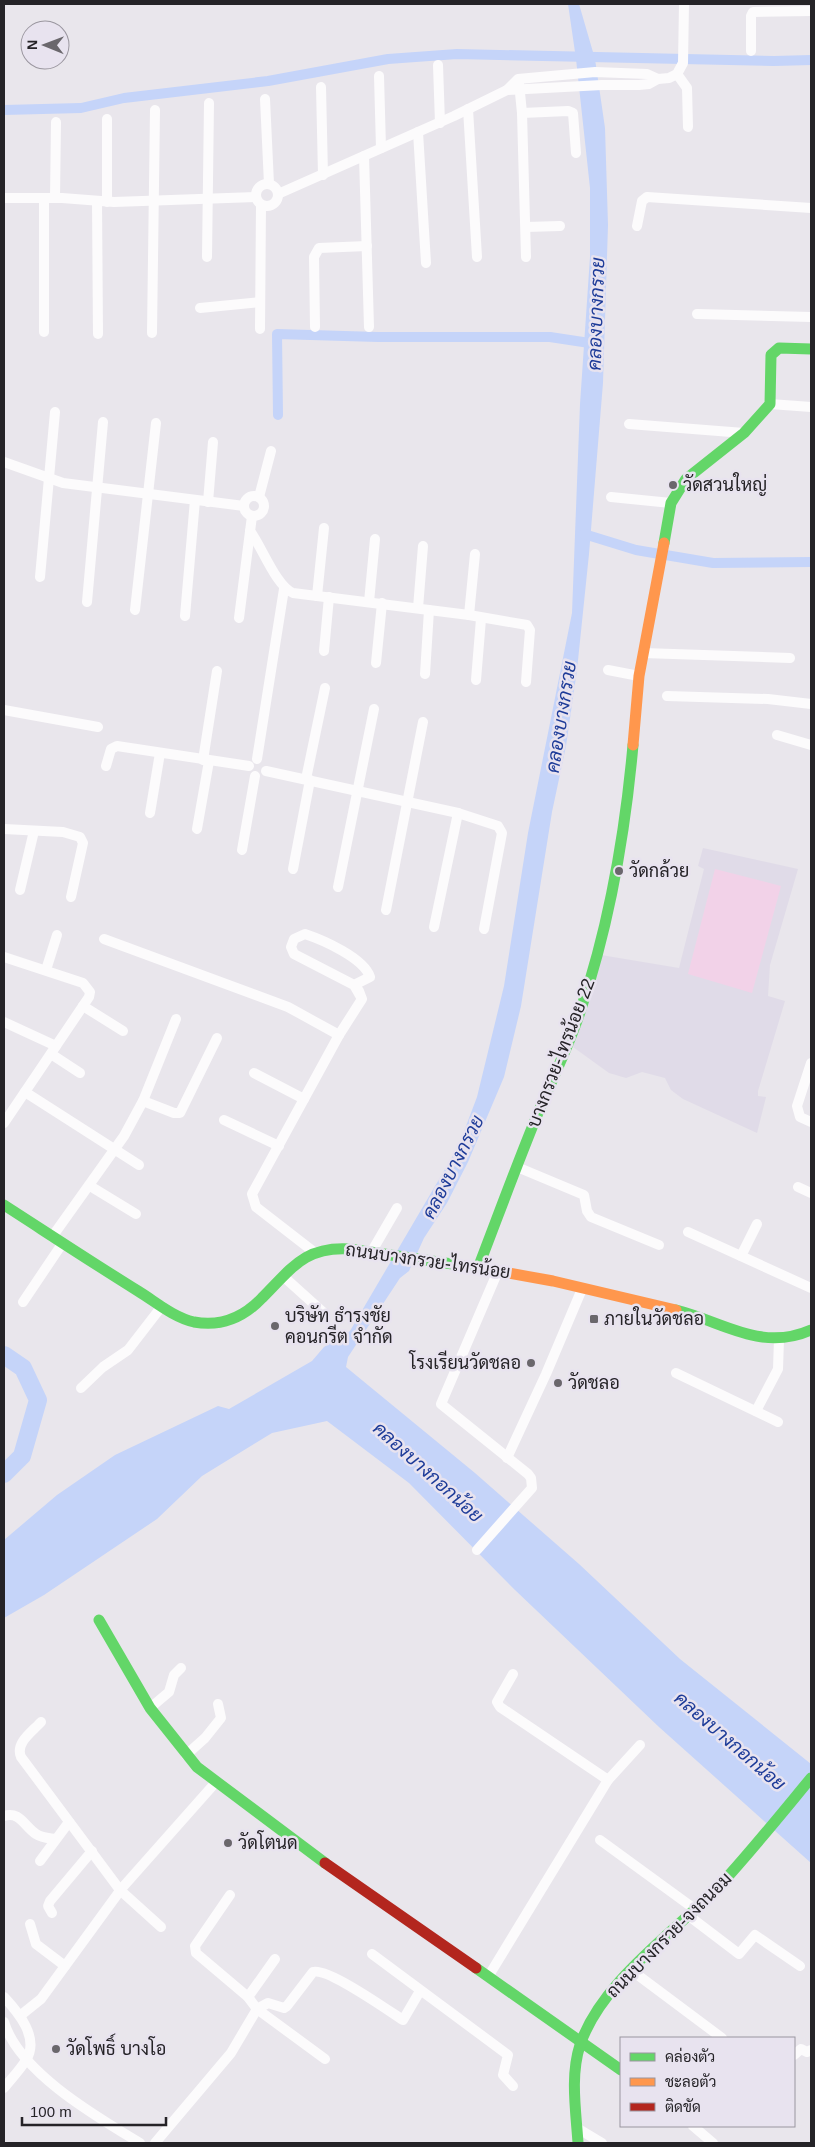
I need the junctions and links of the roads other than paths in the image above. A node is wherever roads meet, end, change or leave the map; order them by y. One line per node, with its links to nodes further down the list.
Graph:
1 (684, 4): 5 (street)
2 (811, 11): 3 (street)
3 (751, 51)
4 (438, 65): 17 (street)
5 (677, 74): 7 (street); 18 (street)
6 (379, 76): 20 (street)
7 (658, 79): 8 (street); 8 (street)
8 (519, 85): 12 (street); 14 (street)
9 (321, 87): 23 (street)
10 (265, 99): 24 (street)
11 (209, 103): 29 (street)
12 (468, 109): 17 (street); 40 (street)
13 (155, 110): 30 (street)
14 (522, 113): 21 (street); 36 (street)
15 (107, 119): 31 (street)
16 (56, 122): 28 (street)
17 (440, 123): 19 (street)
18 (688, 127)
19 (418, 132): 20 (street); 41 (street)
20 (381, 148): 22 (street)
21 (576, 153)
22 (364, 156): 23 (street); 37 (street)
23 (323, 175): 25 (street)
24 (268, 184): 25 (street); 32 (street)
25 (278, 194): 32 (street)
26 (4, 197): 27 (street)
27 (44, 198): 28 (street); 49 (street)
28 (55, 198): 31 (street)
29 (207, 198): 30 (street); 32 (street); 38 (street)
30 (153, 200): 31 (street); 50 (street)
31 (102, 201): 51 (street)
32 (259, 201): 42 (street)
33 (811, 208): 35 (street)
34 (560, 226): 36 (street)
35 (636, 226)
36 (526, 227): 39 (street)
37 (368, 246): 46 (street); 47 (street)
38 (207, 257)
39 (526, 257)
40 (477, 258)
41 (426, 263)
42 (260, 302): 43 (street); 48 (street)
43 (200, 308)
44 (698, 314): 45 (street)
45 (811, 317)
46 (315, 327)
47 (369, 327)
48 (260, 329)
49 (44, 332)
50 (152, 333)
51 (98, 334)
52 (811, 349): 53 (street)
53 (770, 404): 54 (street); 59 (street)
54 (811, 407)
55 (55, 412): 63 (street)
56 (103, 422): 64 (street)
57 (156, 423): 65 (street)
58 (629, 424): 59 (street)
59 (744, 433): 70 (street)
60 (213, 442): 69 (street)
61 (271, 450): 66 (street)
62 (4, 462): 63 (street)
63 (48, 479): 64 (street); 78 (street)
64 (97, 489): 65 (street); 82 (street)
65 (147, 495): 68 (street); 86 (street)
66 (259, 496): 71 (street); 72 (street)
67 (611, 497): 70 (street)
68 (195, 500): 69 (street); 89 (street)
69 (208, 502): 71 (street)
70 (671, 503): 93 (street, บางกรวย-ไทรน้อย 22)
71 (244, 506): 72 (street)
72 (252, 516): 74 (street)
73 (324, 528): 80 (street)
74 (250, 531): 79 (street); 90 (street)
75 (375, 539): 83 (street)
76 (423, 546): 85 (street)
77 (475, 554): 88 (street)
78 (40, 577)
79 (284, 590): 80 (street); 113 (street)
80 (317, 596): 81 (street)
81 (329, 597): 83 (street); 92 (street)
82 (87, 602)
83 (369, 602): 84 (street)
84 (382, 603): 85 (street); 95 (street)
85 (418, 608): 87 (street)
86 (135, 610)
87 (429, 610): 88 (street); 98 (street)
88 (469, 615): 91 (street)
89 (186, 616)
90 (240, 618)
91 (481, 618): 100 (street); 101 (street)
92 (324, 652)
93 (643, 653): 94 (street); 99 (street, บางกรวย-ไทรน้อย 22)
94 (790, 658)
95 (376, 663)
96 (608, 670): 99 (street)
97 (217, 671): 112 (street)
98 (425, 674)
99 (639, 676): 157 (street, บางกรวย-ไทรน้อย 22)
100 (476, 680)
101 (526, 682)
102 (325, 688): 117 (street)
103 (667, 696): 104 (street)
104 (811, 704)
105 (374, 709): 118 (street)
106 (4, 710): 108 (street)
107 (423, 722): 119 (street)
108 (98, 727)
109 (777, 735): 110 (street)
110 (811, 745)
111 (160, 753): 112 (street); 114 (street); 120 (street)
112 (206, 760): 113 (street); 123 (street)
113 (253, 763): 115 (street); 116 (street)
114 (106, 766)
115 (266, 771): 116 (street); 117 (street)
116 (255, 776): 125 (street)
117 (308, 780): 118 (street); 126 (street)
118 (356, 791): 119 (street); 127 (street)
119 (407, 802): 121 (street); 130 (street)
120 (150, 813)
121 (458, 813): 131 (street); 132 (street)
122 (4, 828): 124 (street)
123 (197, 829)
124 (34, 831): 128 (street); 129 (street)
125 (242, 850)
126 (293, 869)
127 (338, 887)
128 (20, 890)
129 (71, 897)
130 (386, 910)
131 (434, 927)
132 (484, 930)
133 (57, 935): 136 (street)
134 (104, 939): 142 (street)
135 (4, 958): 136 (street)
136 (46, 970): 138 (street)
137 (354, 985): 137 (street); 142 (street)
138 (83, 1006): 141 (street); 144 (street)
139 (176, 1019): 150 (street)
140 (4, 1022): 144 (street)
141 (123, 1031)
142 (339, 1035): 149 (street)
143 (217, 1038): 150 (street)
144 (54, 1050): 146 (street); 148 (street)
145 (811, 1063): 152 (street)
146 (80, 1073)
147 (254, 1073): 149 (street)
148 (25, 1092): 153 (street); 155 (street)
149 (304, 1100): 154 (street)
150 (143, 1101): 155 (street)
151 (224, 1120): 154 (street)
152 (811, 1122)
153 (4, 1123)
154 (278, 1146): 169 (street)
155 (116, 1150): 156 (street); 158 (street)
156 (139, 1165)
157 (517, 1167): 167 (street); 171 (street, บางกรวย-ไทรน้อย 22)
158 (90, 1186): 163 (street); 166 (street)
159 (798, 1187): 160 (street)
160 (811, 1193)
161 (4, 1205): 166 (street, ถนนบางกรวย-ไทรน้อย)
162 (397, 1208): 168 (street)
163 (136, 1214)
164 (757, 1224): 170 (street)
165 (688, 1232): 170 (street)
166 (57, 1240): 176 (street); 177 (street, ถนนบางกรวย-ไทรน้อย)
167 (659, 1245)
168 (376, 1251): 169 (street, ถนนบางกรวย-ไทรน้อย); 171 (street, ถนนบางกรวย-ไทรน้อย)
169 (314, 1252): 173 (street, ถนนบางกรวย-ไทรน้อย)
170 (741, 1256): 174 (street)
171 (478, 1268): 172 (street, ถนนบางกรวย-ไทรน้อย)
172 (498, 1271): 175 (street, ถนนบางกรวย-ไทรน้อย); 185 (street)
173 (284, 1277): 177 (street, ถนนบางกรวย-ไทรน้อย); 178 (street)
174 (811, 1288)
175 (582, 1289): 180 (street, ถนนบางกรวย-ไทรน้อย); 185 (street)
176 (22, 1302)
177 (162, 1306): 182 (street)
178 (324, 1313)
179 (811, 1330): 180 (street, ถนนบางกรวย-ไทรน้อย)
180 (779, 1339): 183 (street)
181 (676, 1373): 183 (street)
182 (81, 1388)
183 (756, 1411): 184 (street)
184 (778, 1422)
185 (507, 1458): 186 (street)
186 (477, 1550)
187 (99, 1620): 191 (street)
188 (181, 1668): 191 (street)
189 (513, 1674): 196 (street)
190 (218, 1704): 194 (street)
191 (150, 1708): 194 (street)
192 (41, 1722): 199 (street)
193 (640, 1745): 196 (street)
194 (186, 1755): 197 (street)
195 (811, 1778): 207 (street, ถนนบางกรวย-จงถนอม)
196 (608, 1780): 215 (street)
197 (216, 1782): 204 (street); 215 (street)
198 (4, 1816): 200 (street)
199 (70, 1822): 200 (street); 202 (street)
200 (55, 1839): 203 (street)
201 (600, 1840): 207 (street)
202 (92, 1851): 204 (street); 206 (street)
203 (40, 1861)
204 (120, 1890): 209 (street); 212 (street)
205 (230, 1895): 218 (street)
206 (52, 1913)
207 (693, 1913): 213 (street); 214 (street, ถนนบางกรวย-จงถนอม)
208 (30, 1924): 212 (street)
209 (161, 1927)
210 (372, 1954): 216 (street)
211 (274, 1958): 218 (street)
212 (65, 1966): 220 (street)
213 (800, 1966)
214 (631, 1970): 222 (street); 223 (street, ถนนบางกรวย-จงถนอม)
215 (488, 1977): 223 (street)
216 (420, 1990): 219 (street); 229 (street)
217 (4, 1997): 220 (street)
218 (248, 1997): 219 (street)
219 (257, 2009): 226 (street); 234 (street)
220 (21, 2015): 227 (street)
221 (4, 2022): 227 (street)
222 (721, 2037)
223 (581, 2042): 228 (street); 232 (street, ถนนบางกรวย-จงถนอม)
224 (811, 2050): 225 (street)
225 (795, 2054)
226 (326, 2059)
227 (27, 2060): 230 (street); 233 (street)
228 (620, 2069)
229 (513, 2086)
230 (4, 2088)
231 (694, 2127): 237 (street)
232 (577, 2128): 235 (street, ถนนบางกรวย-จงถนอม); 236 (street)
233 (140, 2143)
234 (155, 2143)
235 (578, 2143)
236 (602, 2143)
237 (714, 2143)

